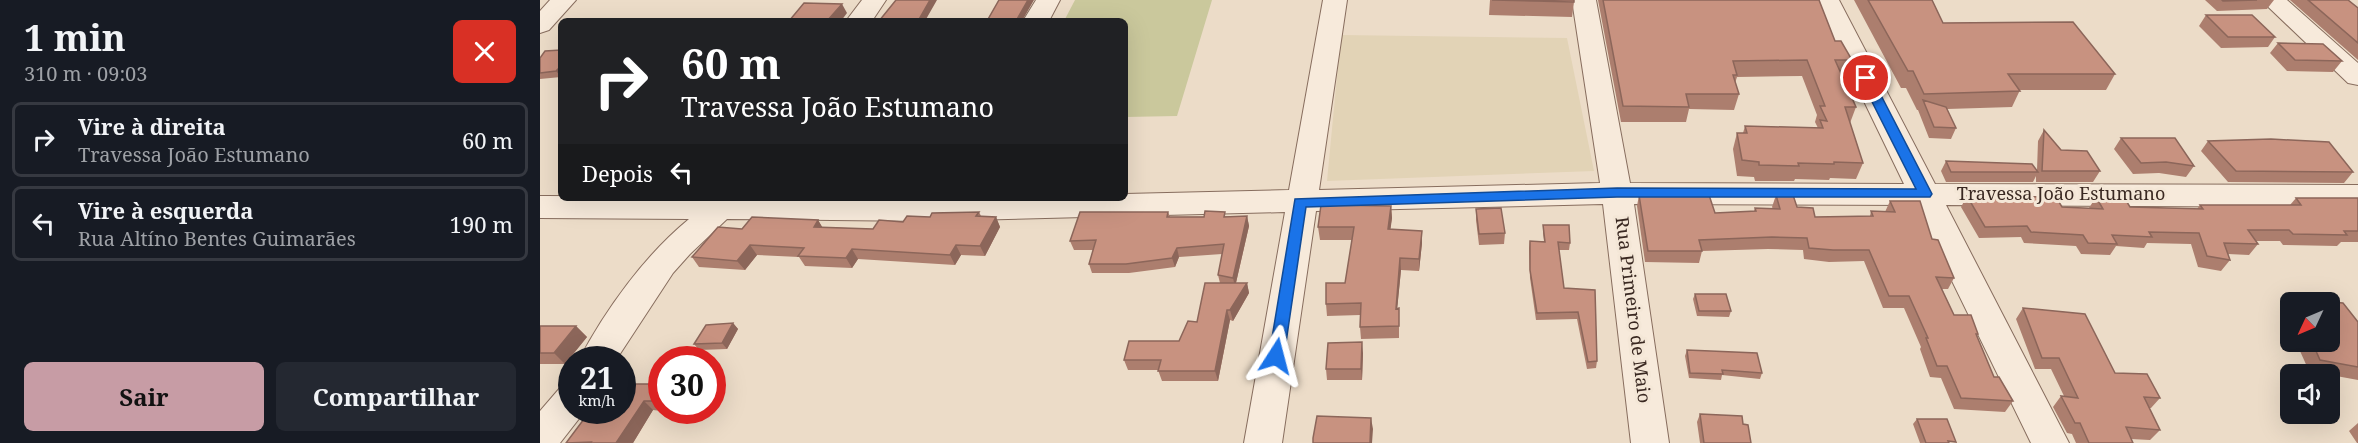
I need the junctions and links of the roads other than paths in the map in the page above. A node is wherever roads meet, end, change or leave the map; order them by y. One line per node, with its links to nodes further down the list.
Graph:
1 (564, 0): 10 (street)
2 (874, 0): 8 (street)
3 (1048, 0): 9 (street)
4 (1335, 0): 15 (street)
5 (1584, 0): 12 (street, Rua Primeiro de Maio)
6 (1827, 0): 13 (street)
7 (2272, 0): 11 (street)
8 (861, 18)
9 (1038, 18)
10 (540, 25)
11 (2358, 77)
12 (1617, 193): 13 (street, Travessa João Estumano); 15 (street, Travessa João Estumano); 23 (street, Rua Primeiro de Maio)
13 (1925, 194): 14 (street, Travessa João Estumano); 24 (street)
14 (2358, 196)
15 (1300, 202): 17 (street, Travessa João Estumano); 22 (street)
16 (723, 204): 17 (street, Travessa João Estumano); 18 (street, Travessa João Estumano); 19 (street)
17 (931, 204)
18 (540, 207)
19 (606, 346)
20 (558, 417): 21 (street)
21 (540, 439)
22 (1263, 443)
23 (1650, 443)
24 (2050, 443)

